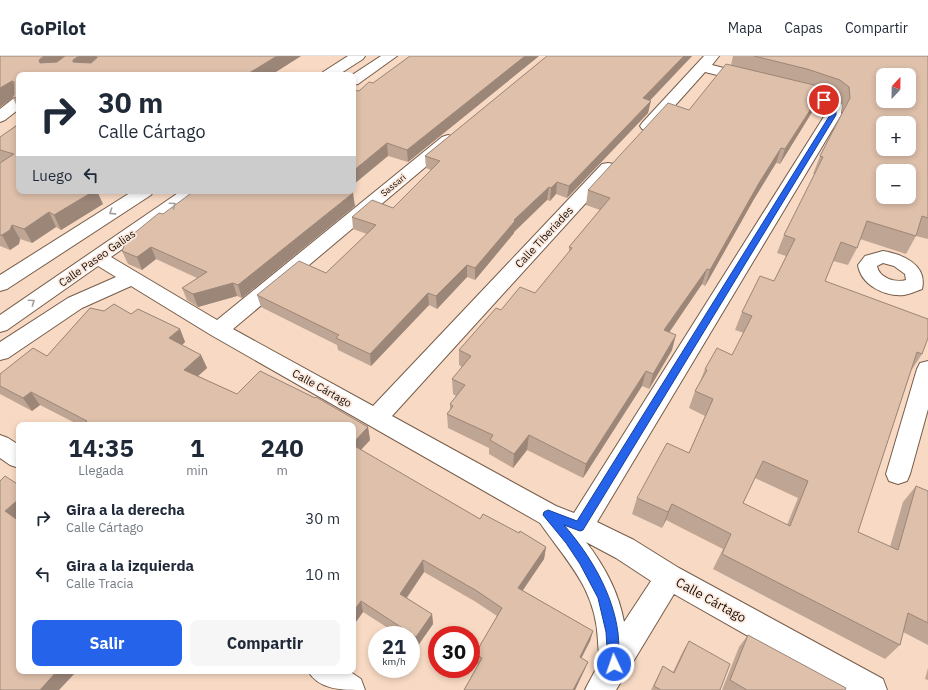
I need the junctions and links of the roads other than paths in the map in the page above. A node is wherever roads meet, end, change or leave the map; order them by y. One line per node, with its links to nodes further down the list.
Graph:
1 (390, 56): 4 (street)
2 (355, 58): 4 (street); 5 (street)
3 (707, 61): 7 (street); 12 (street)
4 (375, 66): 6 (street)
5 (333, 72)
6 (356, 79)
7 (762, 82)
8 (777, 86): 28 (street)
9 (16, 104): 10 (street)
10 (0, 117)
11 (457, 132): 20 (street, Sassari)
12 (637, 137)
13 (621, 155): 23 (street, Calle Tiberiades)
14 (140, 194): 18 (street, one-way to 18)
15 (189, 194): 16 (street, Calle Paseo Galias, one-way to 15)
16 (97, 257): 17 (street, Calle Cártago); 19 (street, Calle Paseo Galias, one-way to 16)
17 (133, 278): 20 (street, Calle Cártago); 21 (street)
18 (0, 284)
19 (0, 325)
20 (218, 330): 23 (street, Calle Cártago)
21 (0, 352)
22 (928, 369): 26 (street)
23 (376, 418): 27 (street, Calle Cártago)
24 (0, 445): 25 (street)
25 (16, 456)
26 (898, 474)
27 (548, 515): 28 (street, Calle Cártago); 30 (street, Calle Cártago)
28 (580, 526): 29 (street, Calle Cártago)
29 (669, 577): 30 (street); 34 (street, Calle Cártago)
30 (614, 664): 33 (street)
31 (327, 674): 32 (street)
32 (350, 690)
33 (600, 690)
34 (872, 690)

